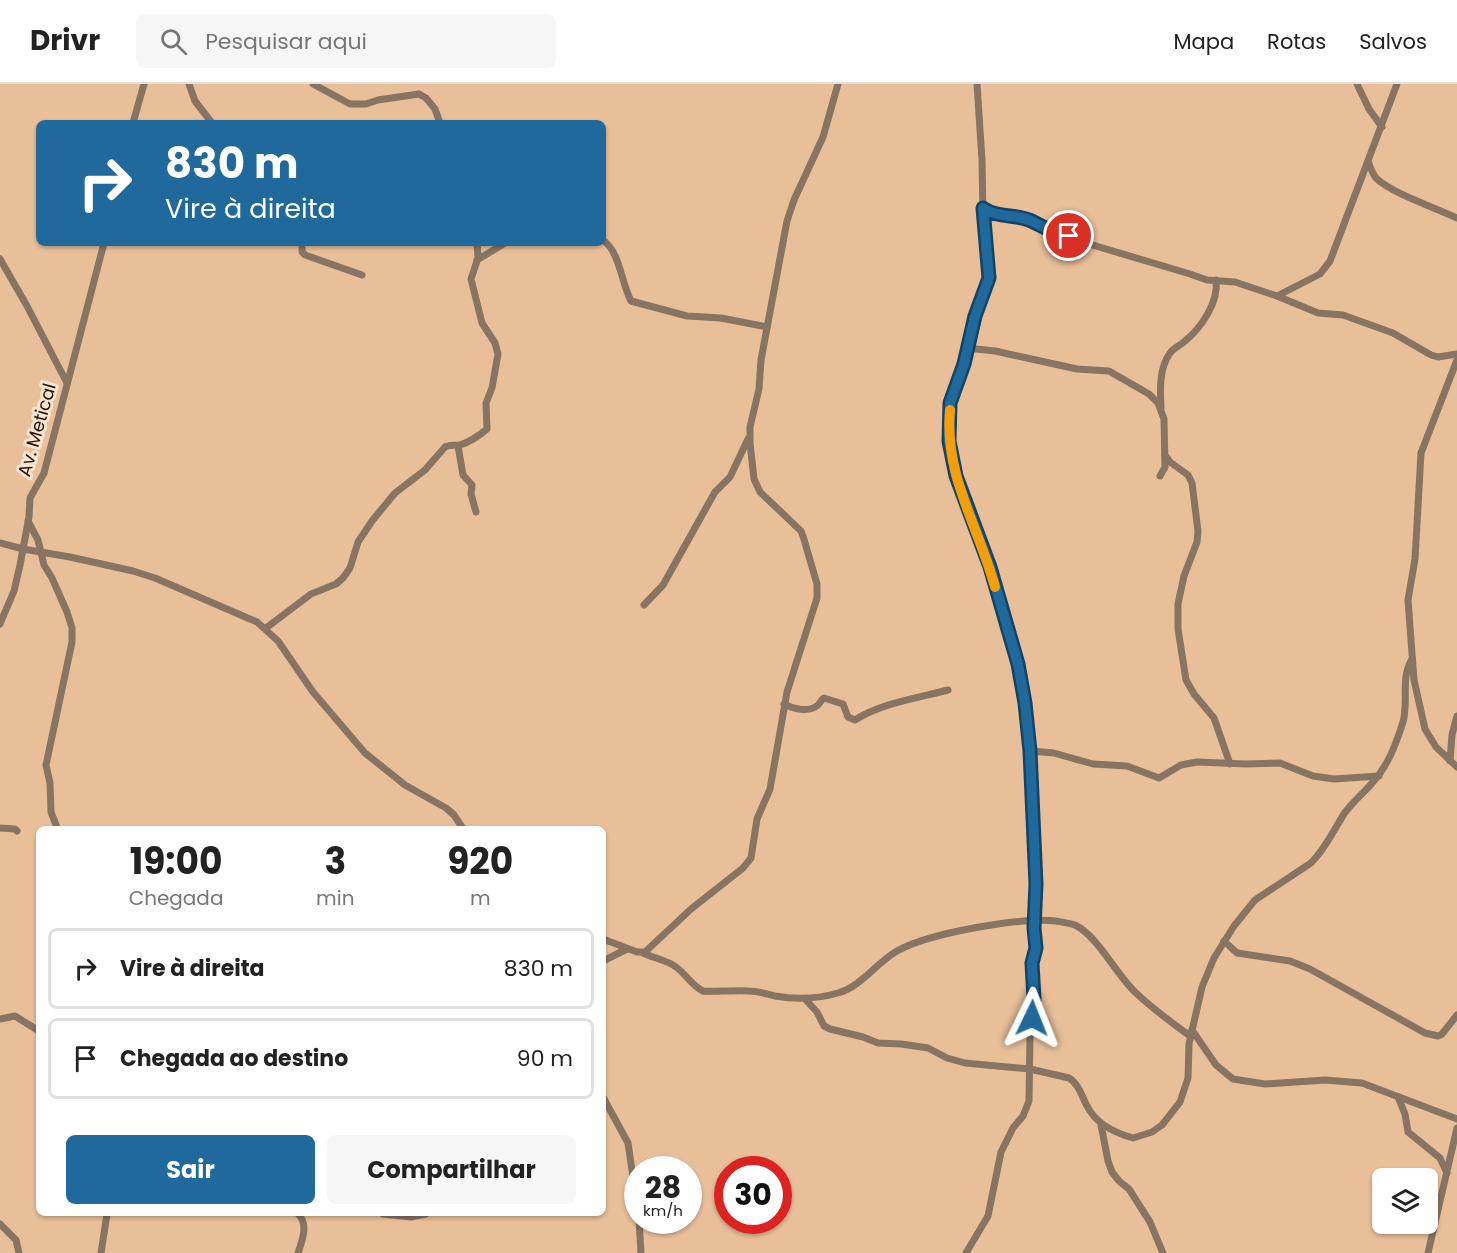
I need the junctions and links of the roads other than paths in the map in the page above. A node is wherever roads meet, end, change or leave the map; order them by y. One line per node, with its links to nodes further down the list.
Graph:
1 (144, 84): 8 (street)
2 (189, 84): 9 (street)
3 (313, 84): 10 (street)
4 (838, 84): 25 (street)
5 (977, 84): 13 (street)
6 (1357, 84): 11 (street)
7 (1397, 84): 11 (street)
8 (134, 120)
9 (211, 120)
10 (439, 120)
11 (1382, 128): 12 (street)
12 (1368, 161): 14 (street); 24 (street)
13 (983, 208): 23 (street); 26 (street)
14 (1457, 218)
15 (606, 242): 25 (street)
16 (103, 246): 29 (street, Av. Metical)
17 (302, 246): 22 (street)
18 (477, 246): 21 (street)
19 (500, 246): 21 (street)
20 (0, 259): 29 (street)
21 (477, 260): 32 (street)
22 (362, 275)
23 (1216, 280): 24 (street); 30 (street)
24 (1277, 296): 27 (street)
25 (767, 327): 31 (street)
26 (967, 348): 30 (street); 47 (street)
27 (1457, 354)
28 (1457, 360): 43 (street)
29 (67, 383): 36 (street, Av. Metical)
30 (1161, 410): 33 (street)
31 (749, 437): 40 (street); 45 (street)
32 (458, 446): 35 (street); 42 (street)
33 (1165, 454): 34 (street); 49 (street)
34 (1160, 476)
35 (476, 512)
36 (28, 521): 38 (street, Av. Metical); 39 (street)
37 (0, 543): 38 (street)
38 (23, 549): 39 (street); 41 (street, Av. Metical)
39 (40, 552): 42 (street); 52 (street)
40 (644, 605)
41 (0, 624)
42 (266, 628): 53 (street)
43 (1412, 659): 48 (street); 51 (street)
44 (948, 690): 45 (street)
45 (784, 704): 60 (street)
46 (1457, 716): 48 (street)
47 (1030, 751): 49 (street); 56 (street)
48 (1450, 761): 50 (street)
49 (1230, 764): 51 (street)
50 (1457, 767)
51 (1379, 776): 58 (street)
52 (56, 826)
53 (461, 826)
54 (0, 828): 55 (street)
55 (17, 831)
56 (1034, 921): 62 (street); 66 (street); 67 (street)
57 (606, 940): 59 (street)
58 (1224, 941): 63 (street); 66 (street)
59 (627, 949): 60 (street); 61 (street)
60 (643, 953): 62 (street)
61 (606, 960)
62 (805, 999): 67 (street)
63 (1457, 1015)
64 (0, 1019): 65 (street)
65 (36, 1029)
66 (1191, 1033): 68 (street); 71 (street)
67 (1030, 1069): 71 (street); 83 (street)
68 (1398, 1097): 70 (street); 74 (street)
69 (606, 1103): 73 (street)
70 (1457, 1119)
71 (1101, 1125): 84 (street)
72 (1457, 1128): 74 (street)
73 (630, 1156)
74 (1447, 1173): 85 (street)
75 (107, 1216): 80 (street)
76 (300, 1216): 81 (street)
77 (0, 1224): 79 (street)
78 (640, 1234): 82 (street)
79 (19, 1253)
80 (101, 1253)
81 (298, 1253)
82 (641, 1253)
83 (966, 1253)
84 (1163, 1253)
85 (1428, 1253)

